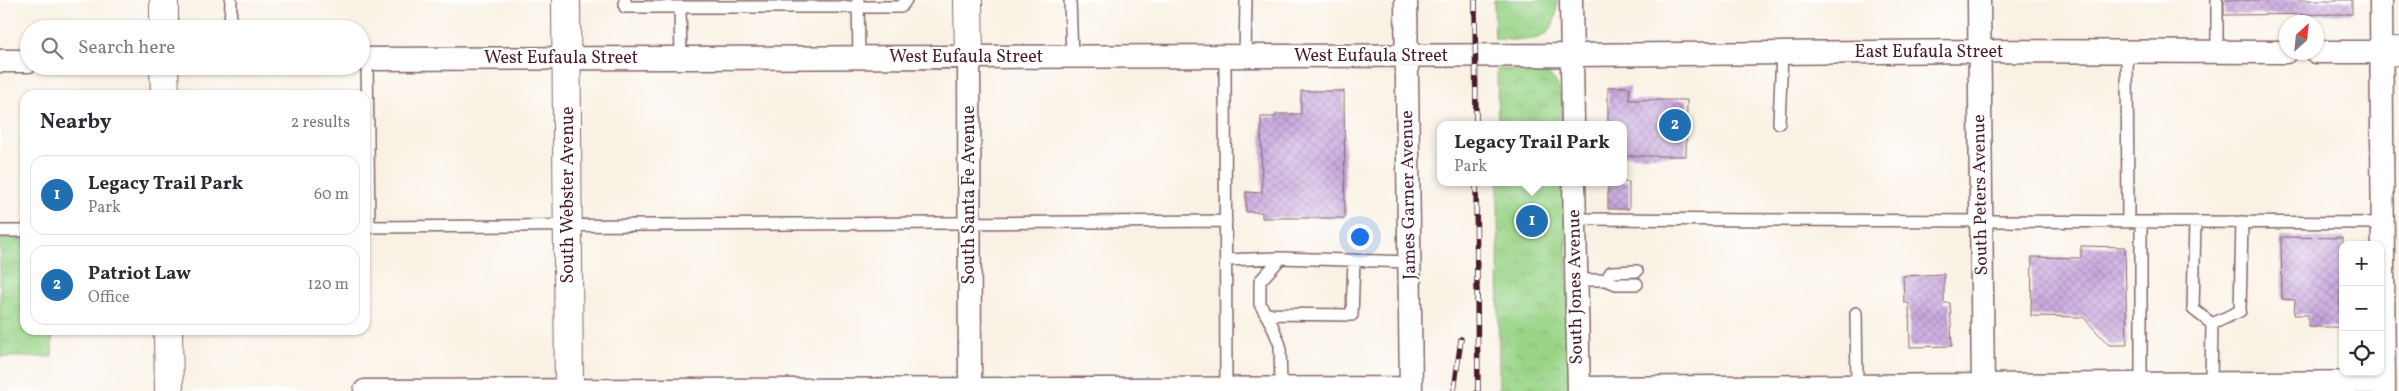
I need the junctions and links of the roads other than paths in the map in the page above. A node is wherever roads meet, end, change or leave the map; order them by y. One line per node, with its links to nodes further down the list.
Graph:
1 (164, 0): 16 (street)
2 (230, 0): 17 (lane)
3 (566, 0): 29 (street, South Webster Avenue)
4 (625, 0): 15 (lane)
5 (906, 0): 14 (lane)
6 (968, 0): 32 (street, South Santa Fe Avenue)
7 (1070, 0): 28 (lane)
8 (1246, 0): 26 (lane)
9 (1406, 0): 27 (street, James Garner Avenue)
10 (1571, 0): 25 (street)
11 (1979, 0): 18 (street, South Peters Avenue)
12 (2216, 0): 20 (lane)
13 (2381, 0): 23 (street)
14 (858, 3): 15 (lane); 31 (lane)
15 (680, 7): 30 (lane)
16 (164, 20)
17 (230, 20)
18 (1979, 51): 19 (street, East Eufaula Street); 24 (street, East Eufaula Street); 45 (street, South Peters Avenue)
19 (2127, 52): 20 (street, East Eufaula Street); 46 (lane)
20 (2217, 52): 21 (street, East Eufaula Street)
21 (2279, 52)
22 (2324, 52): 23 (street)
23 (2390, 52): 51 (street)
24 (1782, 53): 25 (street, East Eufaula Street); 41 (lane)
25 (1571, 55): 27 (street, West Eufaula Street); 40 (street)
26 (1235, 56): 27 (street, West Eufaula Street); 28 (street, West Eufaula Street); 44 (lane)
27 (1407, 56): 59 (street, James Garner Avenue)
28 (1072, 57): 32 (street, West Eufaula Street)
29 (567, 58): 30 (street, West Eufaula Street); 33 (street, West Eufaula Street); 52 (street, South Webster Avenue)
30 (681, 58): 31 (street, West Eufaula Street)
31 (858, 58): 32 (street, West Eufaula Street)
32 (969, 58): 50 (street, South Santa Fe Avenue)
33 (370, 59)
34 (0, 61): 35 (street)
35 (20, 61)
36 (164, 75): 38 (street)
37 (364, 75): 39 (lane)
38 (164, 90)
39 (365, 90)
40 (1573, 121)
41 (1779, 123)
42 (1574, 186): 43 (street, South Jones Avenue)
43 (1575, 219): 45 (lane); 61 (street, South Jones Avenue)
44 (1226, 221): 50 (lane); 57 (lane)
45 (1982, 221): 46 (lane); 74 (street, South Peters Avenue)
46 (2128, 221): 47 (lane)
47 (2141, 222): 48 (lane); 68 (lane)
48 (2194, 222): 49 (lane); 66 (lane)
49 (2242, 222): 51 (lane); 66 (lane)
50 (969, 223): 52 (lane); 78 (street, South Santa Fe Avenue)
51 (2382, 223): 71 (street)
52 (568, 225): 53 (lane); 81 (street, South Webster Avenue)
53 (370, 227)
54 (0, 231): 55 (lane)
55 (20, 231)
56 (1281, 258): 57 (lane); 58 (lane); 65 (lane)
57 (1226, 260): 75 (lane)
58 (1354, 260): 59 (lane); 65 (lane)
59 (1411, 262): 76 (street, James Garner Avenue)
60 (1637, 271): 62 (lane)
61 (1576, 280): 62 (lane); 77 (street, South Jones Avenue)
62 (1606, 280): 63 (lane)
63 (1637, 284)
64 (1856, 313): 70 (lane)
65 (1266, 314): 72 (lane)
66 (2212, 324): 69 (lane)
67 (168, 335): 79 (street)
68 (2141, 383): 69 (street); 74 (street)
69 (2211, 383): 71 (street)
70 (1857, 385): 73 (street); 74 (street)
71 (2384, 386)
72 (1282, 388): 75 (street); 76 (street)
73 (1834, 388): 77 (street)
74 (1983, 388)
75 (1226, 389): 78 (street)
76 (1411, 389)
77 (1579, 389)
78 (970, 390): 81 (street)
79 (169, 391)
80 (365, 391): 81 (street)
81 (569, 391)

